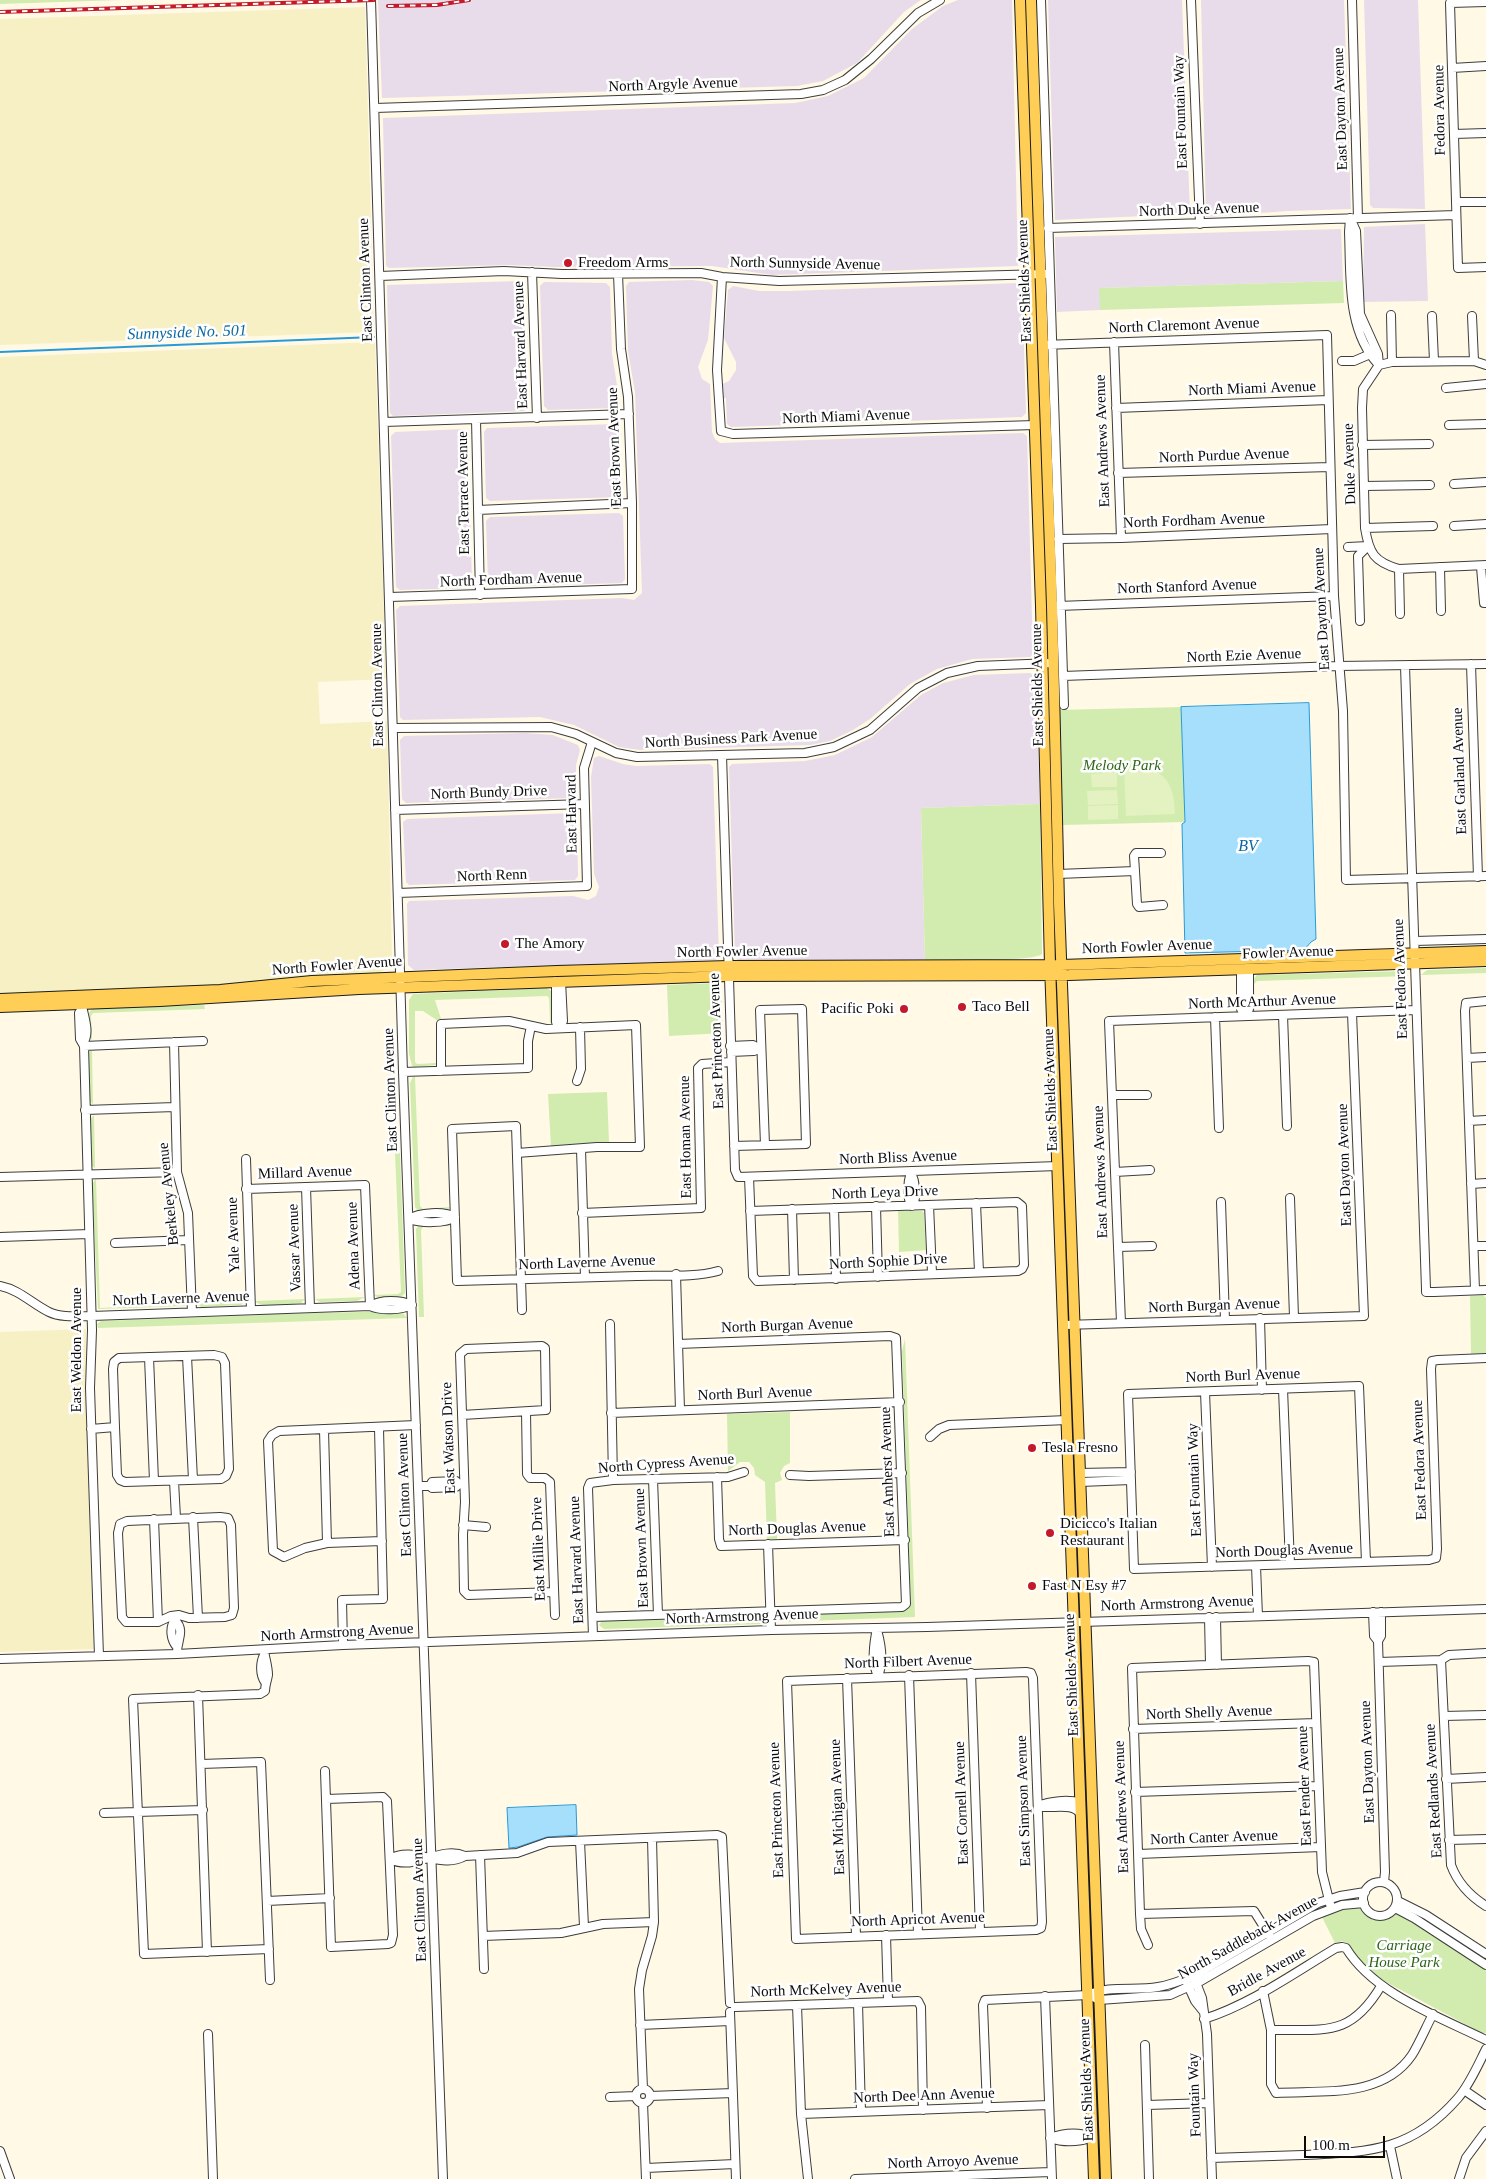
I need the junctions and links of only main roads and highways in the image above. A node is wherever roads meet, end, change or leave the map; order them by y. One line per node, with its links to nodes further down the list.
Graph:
1 (1020, 0): 3 (main road, East Shields Avenue)
2 (1031, 0): 3 (main road, East Shields Avenue)
3 (1040, 275): 4 (main road, East Shields Avenue); 4 (main road, East Shields Avenue)
4 (1047, 664): 5 (main road, East Shields Avenue); 6 (main road, East Shields Avenue)
5 (1043, 744): 6 (main road); 12 (main road, East Shields Avenue)
6 (1056, 816): 13 (main road, East Shields Avenue)
7 (1486, 951): 8 (main road, North Fowler Avenue)
8 (1297, 957): 13 (main road, North Fowler Avenue); 14 (main road)
9 (1486, 961): 14 (main road, Fowler Avenue)
10 (893, 966): 12 (main road, North Fowler Avenue); 15 (main road, North Fowler Avenue); 16 (main road)
11 (606, 970): 15 (main road, North Fowler Avenue); 17 (main road); 19 (main road, North Fowler Avenue)
12 (1050, 970): 13 (main road, North Fowler Avenue); 16 (main road, North Fowler Avenue); 21 (main road, East Shields Avenue)
13 (1062, 970): 14 (main road, Fowler Avenue); 21 (main road, East Shields Avenue)
14 (1245, 970)
15 (728, 971): 16 (main road, North Fowler Avenue); 17 (main road, North Fowler Avenue)
16 (815, 976)
17 (558, 981): 19 (main road, North Fowler Avenue)
18 (0, 999): 19 (main road, North Fowler Avenue)
19 (82, 1003): 20 (main road, North Fowler Avenue)
20 (0, 1007)
21 (1063, 1166): 22 (main road, East Shields Avenue); 22 (main road, East Shields Avenue)
22 (1069, 1325): 23 (main road, East Shields Avenue); 23 (main road, East Shields Avenue)
23 (1080, 1621): 24 (main road, East Shields Avenue); 25 (main road, East Shields Avenue)
24 (1081, 1803): 25 (main road); 26 (main road, East Shields Avenue)
25 (1094, 1872): 27 (main road, East Shields Avenue)
26 (1094, 2179)
27 (1106, 2179)

